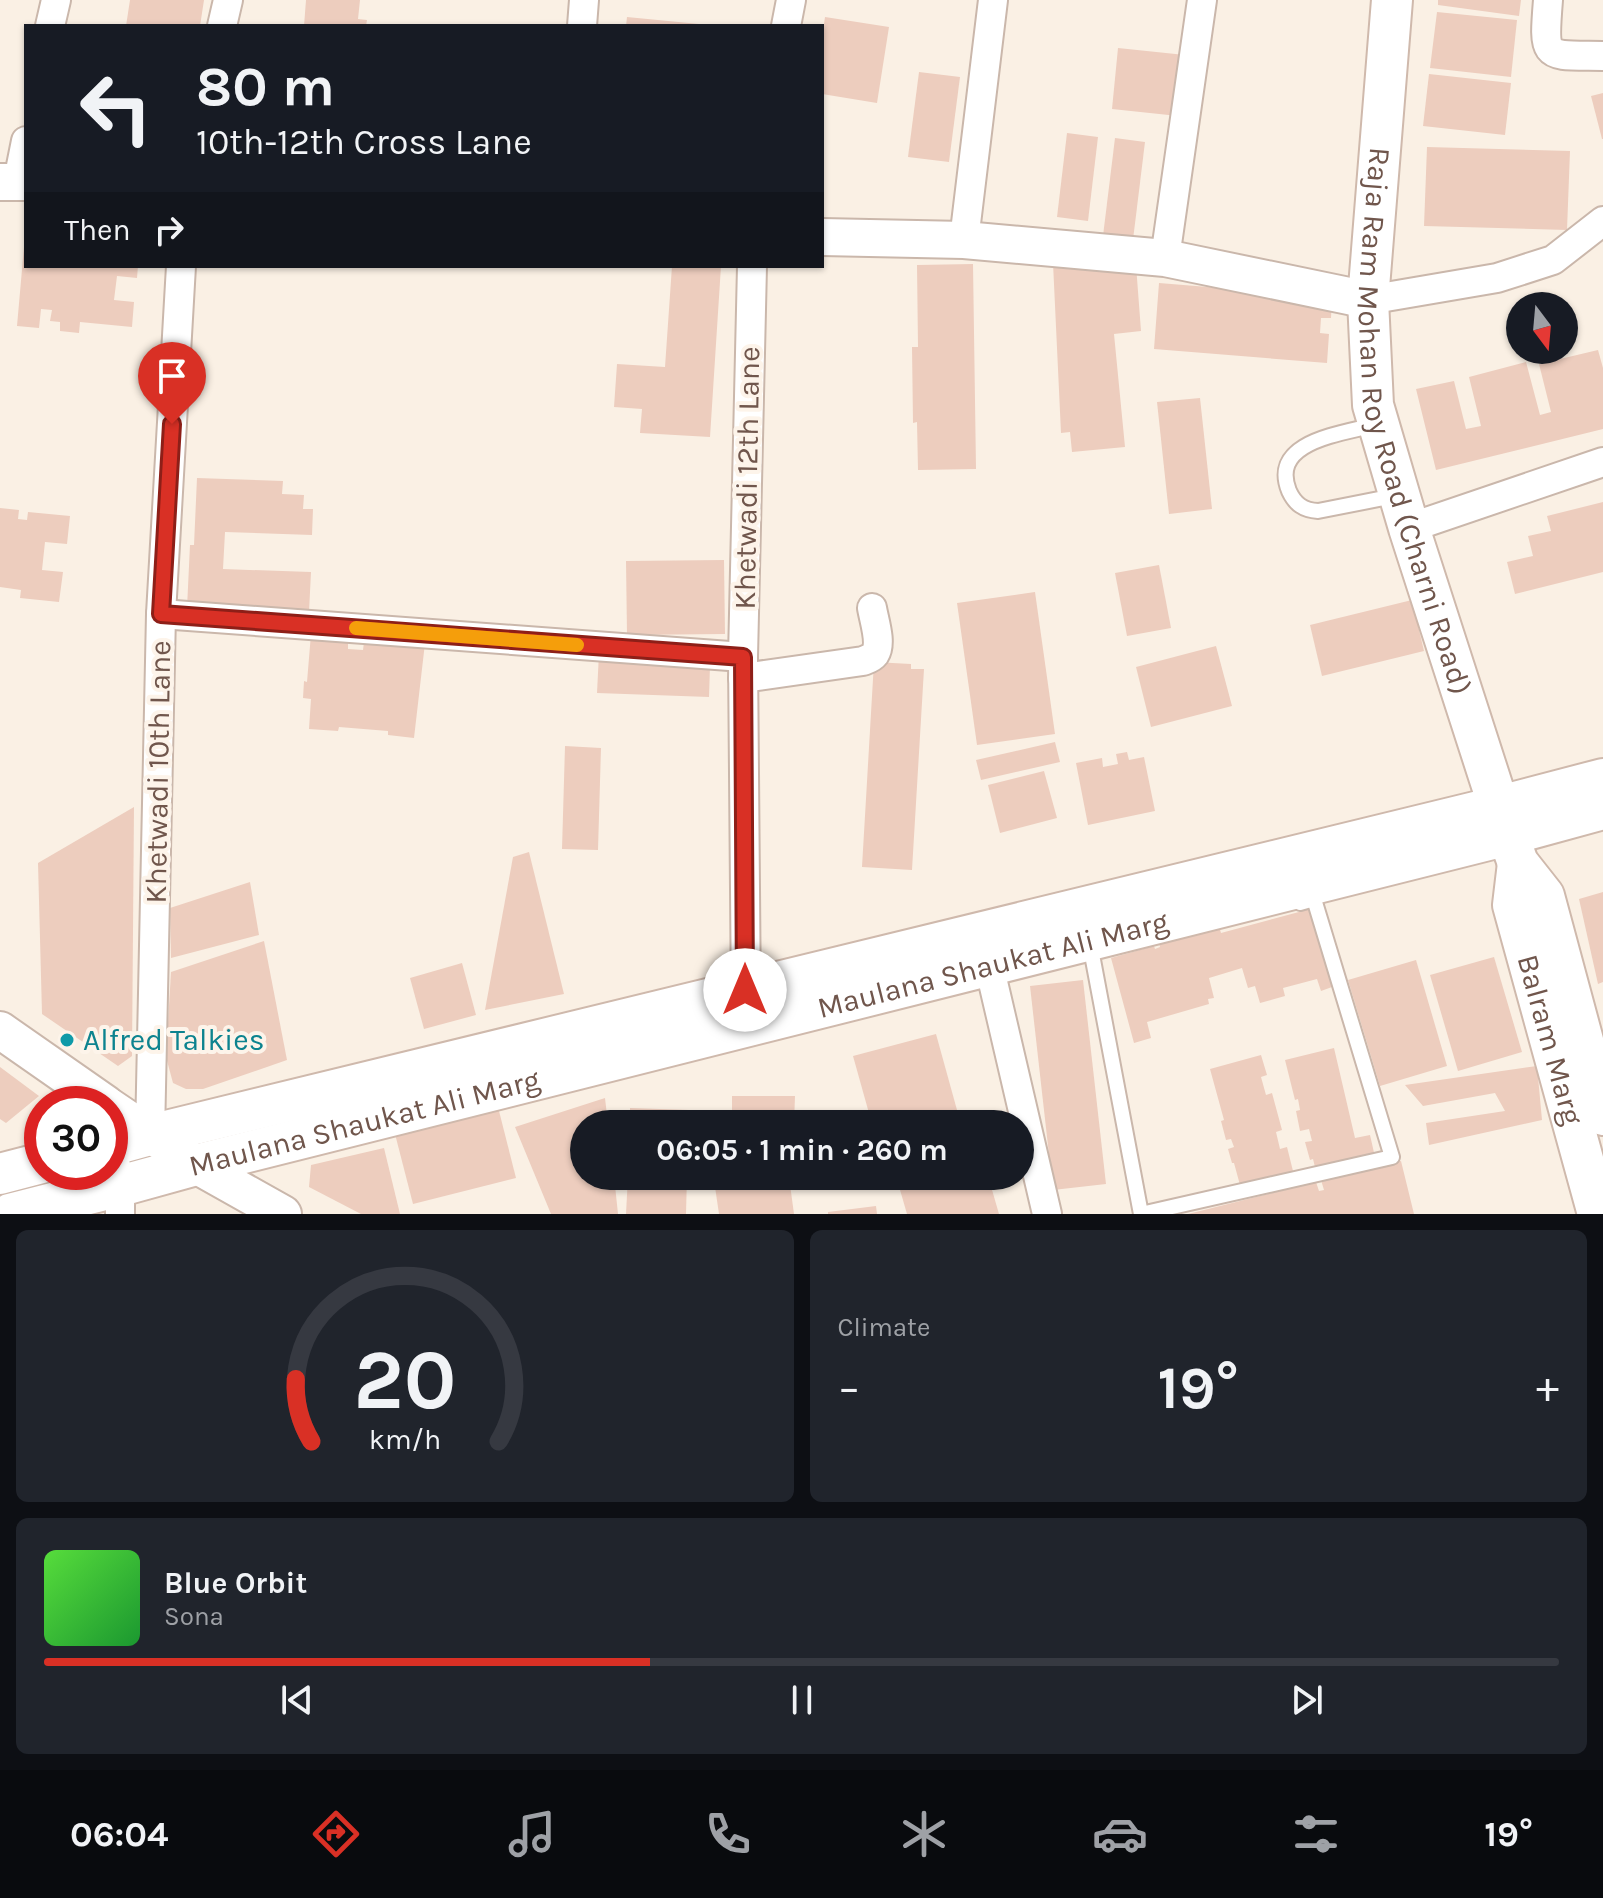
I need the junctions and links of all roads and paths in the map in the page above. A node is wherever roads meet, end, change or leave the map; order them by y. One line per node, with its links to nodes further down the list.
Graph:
1 (56, 0): 9 (street)
2 (228, 0): 10 (street)
3 (584, 0): 11 (street)
4 (791, 0): 12 (street)
5 (993, 0): 18 (street)
6 (1202, 0): 19 (street)
7 (1392, 0): 22 (main road, Raja Ram Mohan Roy Road (Charni Road))
8 (1548, 0): 13 (street)
9 (50, 24)
10 (222, 24)
11 (582, 24)
12 (786, 24)
13 (1603, 56)
14 (24, 148): 15 (street)
15 (15, 182)
16 (1603, 221): 22 (street)
17 (824, 237): 18 (street)
18 (964, 240): 19 (street)
19 (1165, 258): 22 (street)
20 (181, 268): 27 (street, Khetwadi 10th Lane)
21 (752, 268): 28 (street, Khetwadi 12th Lane)
22 (1368, 300): 23 (main road, Raja Ram Mohan Roy Road (Charni Road))
23 (1379, 424): 25 (main road, Raja Ram Mohan Roy Road (Charni Road)); 25 (lane)
24 (1603, 462): 25 (street)
25 (1404, 512): 31 (main road, Raja Ram Mohan Roy Road (Charni Road))
26 (872, 608): 28 (street)
27 (161, 614): 28 (street); 40 (street, Khetwadi 10th Lane)
28 (743, 668): 35 (street, Khetwadi 12th Lane)
29 (1603, 779): 31 (main road, Maulana Shaukat Ali Marg)
30 (1603, 809): 31 (main road, Maulana Shaukat Ali Marg)
31 (1509, 835): 32 (main road, Maulana Shaukat Ali Marg); 35 (main road, Maulana Shaukat Ali Marg); 38 (main road, Balram Marg)
32 (1267, 906): 33 (main road, Maulana Shaukat Ali Marg); 33 (lane)
33 (1089, 940): 34 (main road, Maulana Shaukat Ali Marg)
34 (989, 965): 35 (main road, Maulana Shaukat Ali Marg); 47 (street)
35 (746, 1008): 40 (main road, Maulana Shaukat Ali Marg); 41 (main road, Maulana Shaukat Ali Marg)
36 (0, 1030): 37 (street)
37 (64, 1086)
38 (1590, 1105): 48 (main road, Balram Marg)
39 (128, 1130): 40 (main road, Maulana Shaukat Ali Marg)
40 (150, 1135): 41 (street)
41 (196, 1165): 44 (main road, Maulana Shaukat Ali Marg); 46 (street)
42 (24, 1168): 43 (main road)
43 (0, 1174)
44 (120, 1200): 45 (main road, Maulana Shaukat Ali Marg)
45 (10, 1214)
46 (283, 1214)
47 (1047, 1214)
48 (1598, 1214)

